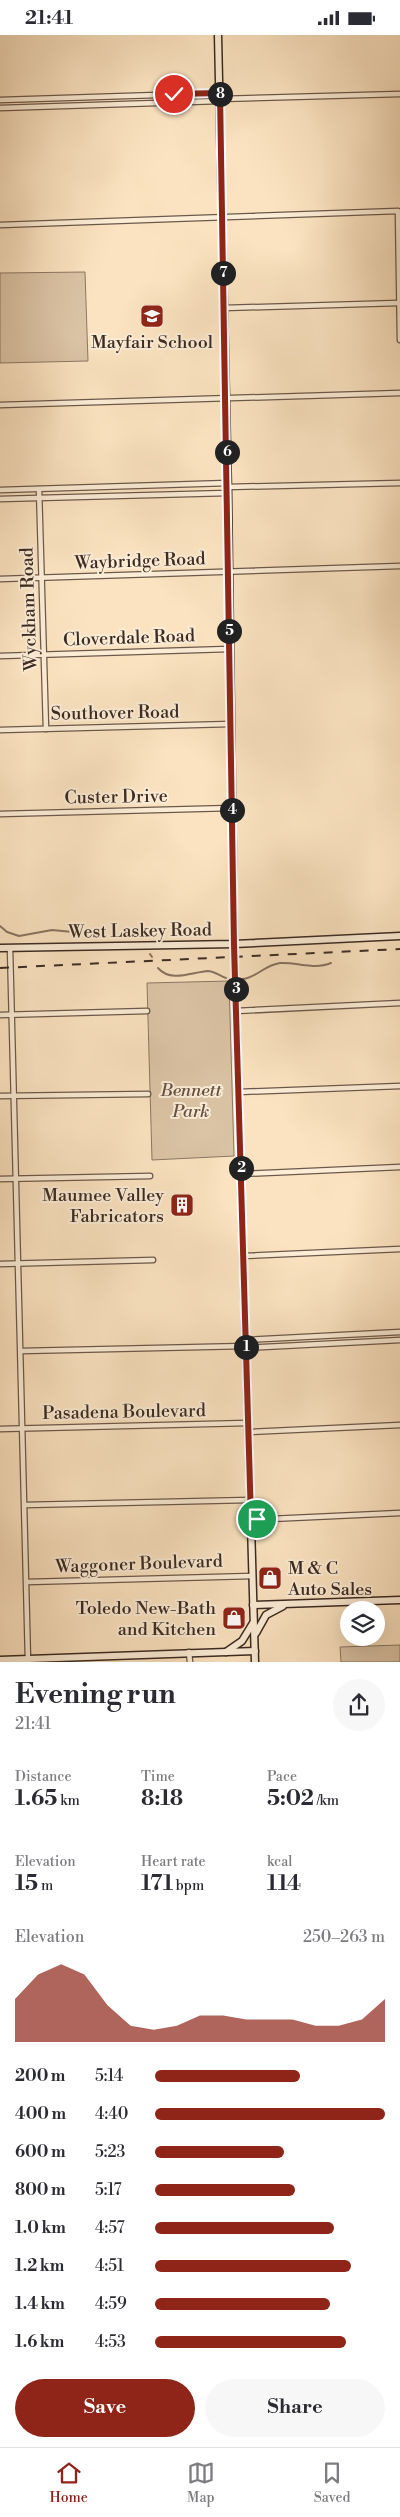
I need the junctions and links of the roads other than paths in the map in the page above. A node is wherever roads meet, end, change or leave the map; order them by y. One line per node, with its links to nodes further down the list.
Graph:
1 (218, 35): 5 (street)
2 (400, 94): 5 (street)
3 (129, 96): 4 (street); 5 (street); 7 (street)
4 (96, 97): 6 (street); 8 (street)
5 (220, 98): 7 (street); 10 (street)
6 (0, 100)
7 (129, 104): 8 (street)
8 (96, 105): 9 (street)
9 (0, 108)
10 (222, 217): 11 (street); 12 (street); 13 (street)
11 (0, 225)
12 (399, 303): 13 (street); 14 (street)
13 (224, 308): 16 (street)
14 (400, 340)
15 (400, 393): 16 (street)
16 (226, 398): 17 (street); 19 (street)
17 (0, 405)
18 (400, 483): 19 (street)
19 (228, 488): 20 (street); 22 (street); 25 (street)
20 (39, 489): 21 (street); 22 (street, Wyckham Road)
21 (0, 490)
22 (39, 498): 23 (street); 26 (street, Wyckham Road)
23 (0, 499)
24 (400, 566): 25 (street, Waybridge Road)
25 (229, 573): 26 (street, Waybridge Road); 28 (street)
26 (41, 578): 27 (street, Waybridge Road); 29 (street, Wyckham Road)
27 (0, 579)
28 (229, 649): 29 (street, Cloverdale Road); 31 (street)
29 (44, 655): 30 (street, Cloverdale Road); 32 (street, Wyckham Road)
30 (0, 656)
31 (231, 724): 32 (street, Southover Road); 34 (street)
32 (46, 729): 33 (street, Southover Road)
33 (0, 730)
34 (232, 808): 35 (street, Custer Drive); 37 (street)
35 (0, 814)
36 (400, 935): 37 (street, West Laskey Road)
37 (234, 945): 39 (street, West Laskey Road); 42 (street)
38 (0, 948): 39 (street, West Laskey Road)
39 (10, 948): 44 (street)
40 (400, 1003): 42 (street)
41 (147, 1011): 44 (street)
42 (236, 1011): 46 (street)
43 (0, 1015): 44 (street)
44 (12, 1015): 48 (street)
45 (400, 1086): 46 (street)
46 (239, 1092): 51 (street)
47 (148, 1094): 48 (street)
48 (14, 1096): 49 (street); 53 (street)
49 (0, 1097)
50 (400, 1167): 51 (street)
51 (241, 1174): 56 (street)
52 (150, 1176): 53 (street)
53 (16, 1178): 54 (street); 59 (street)
54 (0, 1179)
55 (400, 1249): 56 (street)
56 (243, 1256): 64 (street)
57 (153, 1259): 59 (street)
58 (0, 1264): 59 (street)
59 (18, 1264): 65 (street)
60 (400, 1332): 61 (street)
61 (336, 1335): 63 (street); 64 (street)
62 (400, 1340): 63 (street)
63 (337, 1343): 64 (street)
64 (246, 1345): 65 (street); 66 (street)
65 (21, 1351): 69 (street)
66 (248, 1423): 69 (street, Pasadena Boulevard); 70 (street)
67 (400, 1425): 70 (street)
68 (0, 1429): 69 (street, Pasadena Boulevard)
69 (23, 1429): 72 (street)
70 (248, 1433): 71 (street)
71 (250, 1500): 72 (street); 74 (street)
72 (25, 1505): 76 (street)
73 (400, 1513): 74 (street)
74 (251, 1520): 75 (street)
75 (252, 1576): 76 (street, Waggoner Boulevard); 79 (street)
76 (27, 1582): 87 (street)
77 (400, 1600): 78 (street)
78 (287, 1604): 79 (street); 81 (street)
79 (253, 1605): 80 (street)
80 (254, 1622): 81 (street); 83 (street)
81 (254, 1641): 82 (street)
82 (255, 1651): 83 (street); 89 (street)
83 (225, 1652): 84 (street)
84 (190, 1653): 85 (street); 88 (street)
85 (120, 1659): 87 (street)
86 (0, 1660): 87 (street)
87 (28, 1660)
88 (190, 1662)
89 (255, 1662)

